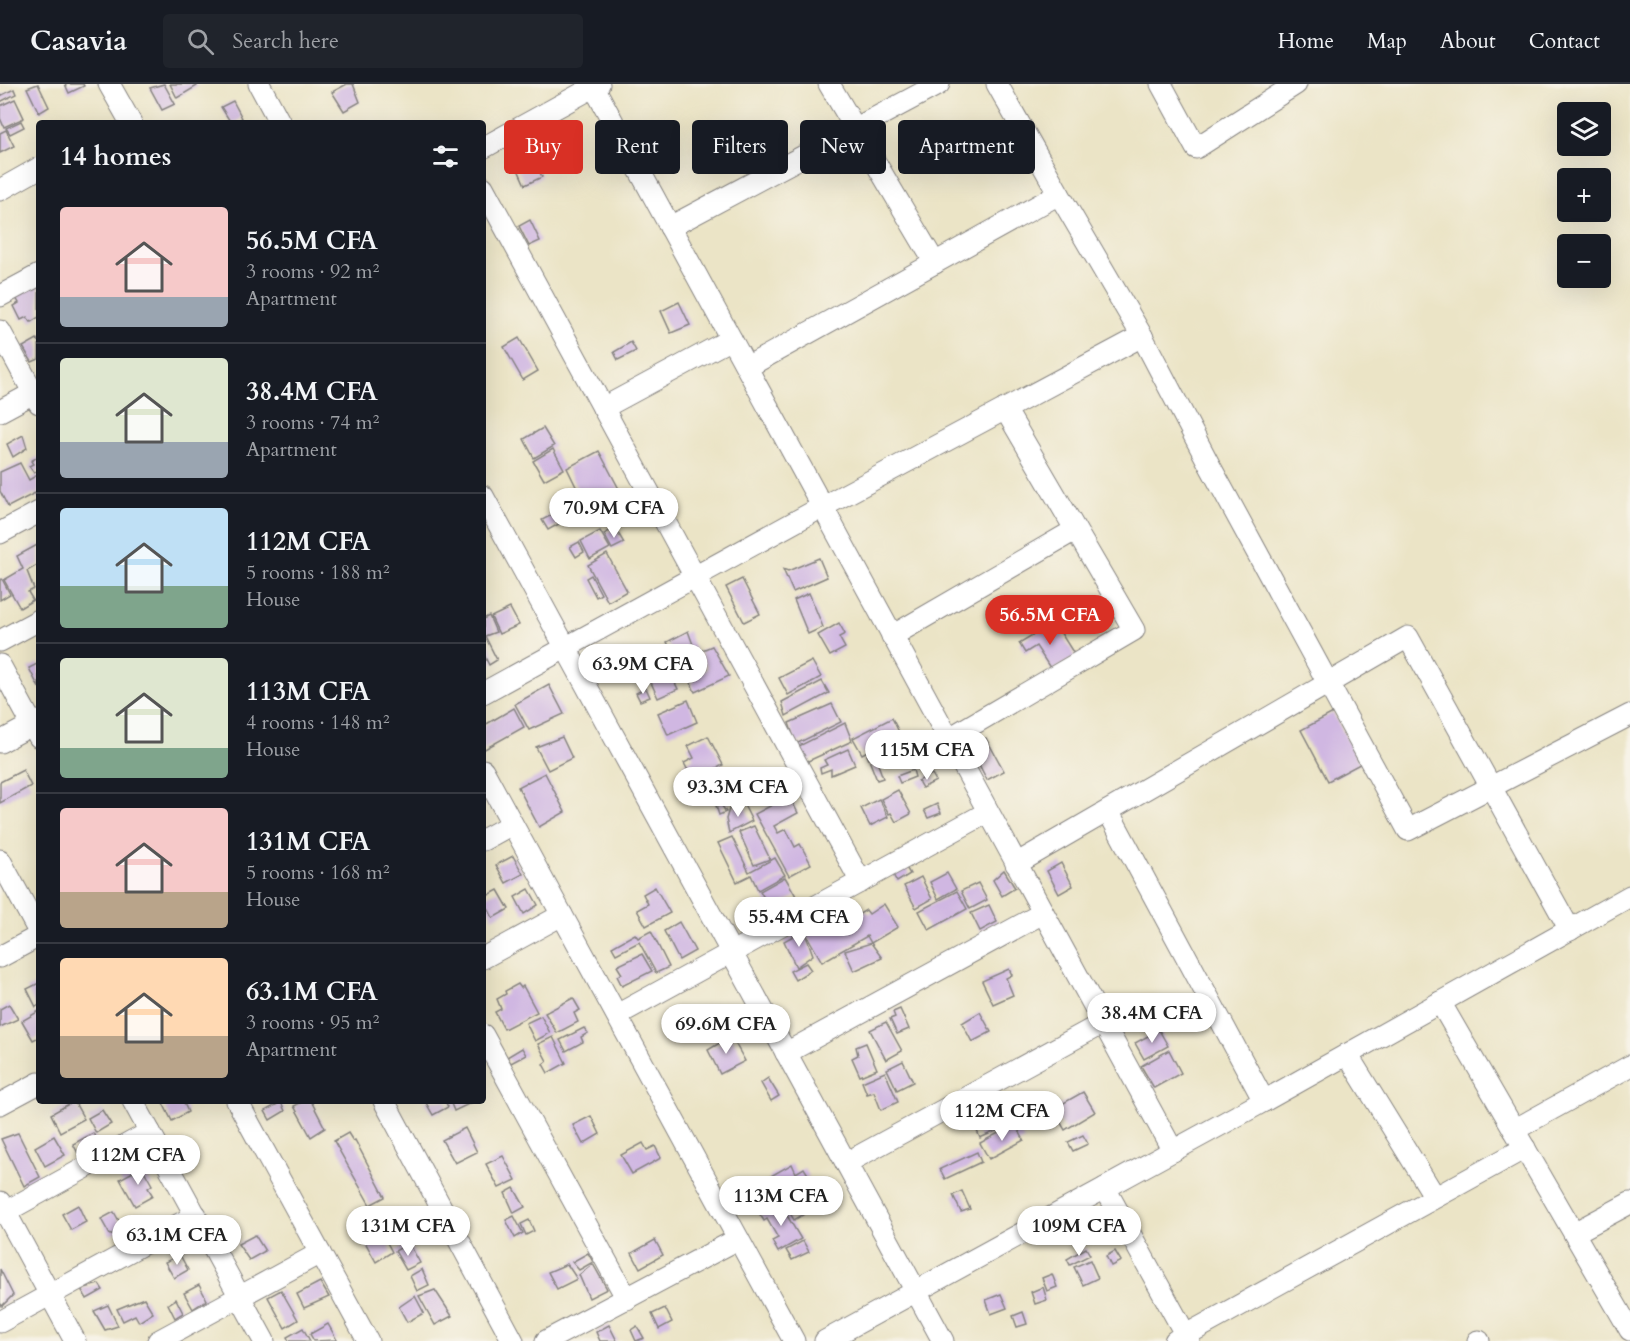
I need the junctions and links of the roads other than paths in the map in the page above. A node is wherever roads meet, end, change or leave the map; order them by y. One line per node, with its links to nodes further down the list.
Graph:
1 (110, 84): 9 (street)
2 (259, 84): 10 (street)
3 (830, 84): 11 (street)
4 (939, 84): 12 (street)
5 (998, 84): 19 (street)
6 (1161, 84): 7 (street)
7 (1296, 84)
8 (597, 85): 13 (street); 20 (street)
9 (126, 120)
10 (278, 120)
11 (851, 120)
12 (871, 120)
13 (486, 146)
14 (800, 158): 20 (street)
15 (36, 170): 17 (street)
16 (883, 174): 21 (street)
17 (0, 190)
18 (486, 193): 30 (street)
19 (1059, 194): 21 (street); 25 (street)
20 (670, 227): 26 (street)
21 (935, 263): 27 (street)
22 (36, 277): 23 (street)
23 (0, 296)
24 (0, 331): 28 (street)
25 (1142, 336): 31 (street); 44 (street)
26 (731, 339): 27 (street); 30 (street)
27 (747, 367): 34 (street)
28 (36, 393)
29 (36, 395): 32 (street)
30 (603, 408): 38 (street)
31 (1005, 409): 34 (street); 36 (street)
32 (0, 411)
33 (486, 502): 42 (street)
34 (822, 507): 38 (street); 40 (street)
35 (36, 514): 37 (street)
36 (1075, 530): 40 (street); 49 (street)
37 (0, 533)
38 (695, 577): 42 (street); 59 (street)
39 (36, 622): 41 (street)
40 (892, 636): 49 (street)
41 (0, 641)
42 (565, 648): 45 (street); 66 (street)
43 (0, 665): 47 (street)
44 (1329, 684): 52 (street); 52 (street); 53 (street)
45 (486, 691)
46 (1630, 715): 52 (street)
47 (36, 725)
48 (36, 727): 50 (street)
49 (948, 739): 54 (street)
50 (0, 742)
51 (486, 776): 55 (street)
52 (1491, 787): 64 (street)
53 (1108, 811): 58 (street); 77 (street)
54 (988, 812): 58 (street); 59 (street)
55 (512, 824): 56 (street); 62 (street)
56 (486, 838)
57 (0, 860): 63 (street)
58 (1016, 864): 61 (street)
59 (861, 882): 66 (street)
60 (1630, 896): 64 (street)
61 (1043, 913): 71 (street); 73 (street)
62 (562, 915): 67 (street); 70 (street)
63 (36, 928)
64 (1570, 930): 69 (street)
65 (36, 936): 68 (street)
66 (731, 953): 70 (street); 73 (street)
67 (486, 956)
68 (0, 957)
69 (1440, 1002): 74 (street); 83 (street)
70 (616, 1015): 92 (street)
71 (1103, 1023): 84 (street); 85 (street)
72 (486, 1040): 97 (street)
73 (786, 1053): 85 (street)
74 (1347, 1054): 77 (street); 87 (street)
75 (1630, 1066): 83 (street)
76 (36, 1085): 78 (street)
77 (1264, 1101): 84 (street)
78 (0, 1104)
79 (135, 1104): 82 (street)
80 (239, 1104): 93 (street)
81 (386, 1104): 105 (street)
82 (150, 1132): 89 (street); 90 (street)
83 (1520, 1139): 87 (street); 91 (street)
84 (1173, 1151): 86 (street)
85 (846, 1163): 94 (street)
86 (1105, 1188): 94 (street); 100 (street)
87 (1436, 1197): 100 (street)
88 (1630, 1203): 91 (street)
89 (3, 1207): 95 (street)
90 (195, 1215): 95 (street); 96 (street)
91 (1574, 1233): 99 (street)
92 (738, 1239): 97 (street); 107 (street)
93 (320, 1253): 96 (street); 104 (street)
94 (916, 1292): 108 (street); 109 (street)
95 (50, 1295): 98 (street); 101 (street)
96 (240, 1297): 102 (street); 103 (street)
97 (627, 1299): 106 (street)
98 (0, 1322)
99 (1630, 1330)
100 (1183, 1339)
101 (75, 1341)
102 (158, 1341)
103 (264, 1341)
104 (368, 1341)
105 (513, 1341)
106 (546, 1341)
107 (794, 1341)
108 (825, 1341)
109 (943, 1341)

